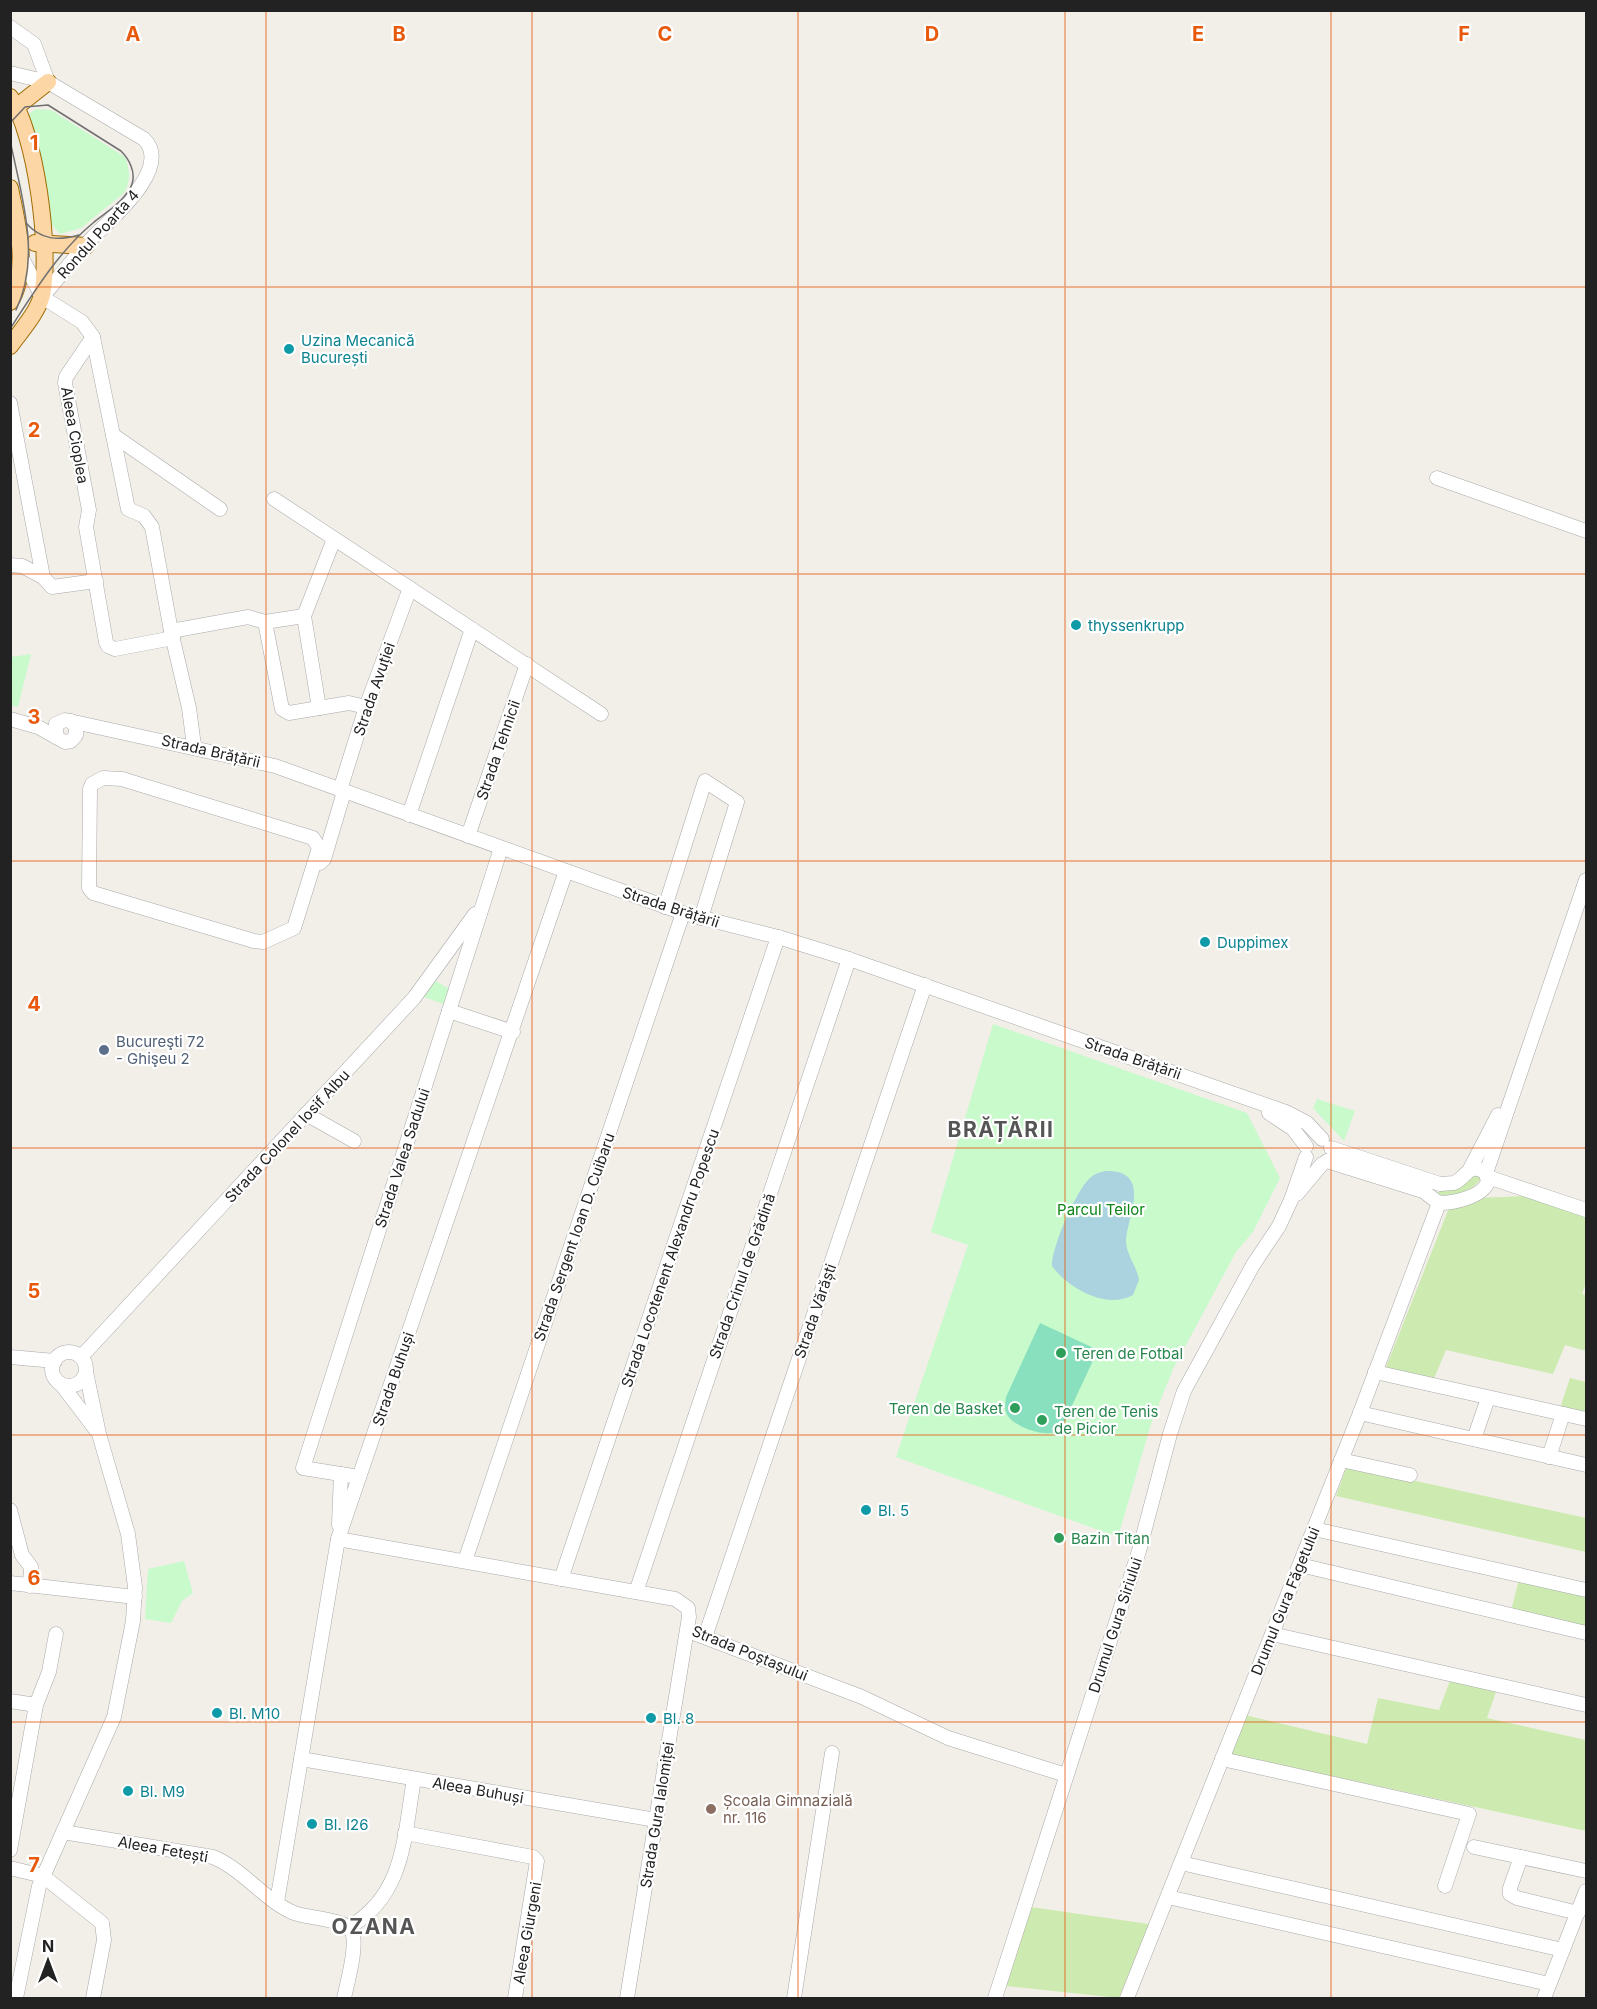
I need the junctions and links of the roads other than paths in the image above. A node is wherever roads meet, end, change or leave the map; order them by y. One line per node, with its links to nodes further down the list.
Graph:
1 (10, 27): 3 (street)
2 (10, 74): 3 (street, Rondul Poarta 4)
3 (48, 82): 4 (main road); 7 (street, Rondul Poarta 4)
4 (12, 105): 6 (main road)
5 (10, 188): 8 (main road)
6 (44, 243): 7 (main road); 8 (main road); 9 (main road)
7 (86, 246): 9 (street, Rondul Poarta 4)
8 (20, 248): 9 (street); 10 (main road)
9 (42, 297): 11 (street); 12 (main road)
10 (10, 303)
11 (93, 337): 14 (street); 22 (street, Aleea Cioplea)
12 (10, 346)
13 (10, 403): 21 (street)
14 (113, 435): 17 (street); 27 (street)
15 (1437, 478): 18 (street)
16 (274, 499): 19 (street)
17 (220, 509)
18 (1587, 531)
19 (334, 539): 23 (street); 24 (street)
20 (10, 565): 21 (street)
21 (42, 577): 22 (street)
22 (96, 581): 27 (street, Aleea Cioplea)
23 (410, 588): 26 (street); 29 (street, Strada Avuției)
24 (303, 616): 25 (street, Aleea Cioplea); 30 (street)
25 (266, 622): 27 (street, Aleea Cioplea); 30 (street)
26 (472, 629): 28 (street); 37 (street)
27 (172, 634): 35 (street)
28 (527, 664): 31 (street); 38 (street, Strada Tehnicii)
29 (366, 707): 30 (street); 36 (street, Strada Avuției)
30 (319, 708)
31 (601, 714)
32 (10, 719): 34 (street)
33 (74, 728): 34 (street); 34 (street); 35 (street, Strada Brățării)
34 (56, 731)
35 (194, 746): 36 (street, Strada Brățării)
36 (342, 791): 37 (street, Strada Brățării); 40 (street, Strada Avuției)
37 (409, 815): 38 (street, Strada Brățării)
38 (468, 836): 39 (street, Strada Brățării)
39 (501, 848): 41 (street, Strada Brățării); 43 (street, Strada Valea Sadului)
40 (312, 871): 40 (street, Strada Avuției)
41 (567, 871): 44 (street, Strada Brățării); 51 (street, Strada Buhuși)
42 (1587, 880): 52 (street)
43 (482, 905): 50 (street, Strada Valea Sadului); 54 (street, Strada Colonel Iosif Albu)
44 (665, 907): 45 (street, Strada Brățării); 46 (street)
45 (683, 913): 46 (street, Strada Brățării); 84 (street, Strada Sergent Ioan D. Cuibaru)
46 (701, 918): 47 (street, Strada Brățării)
47 (778, 937): 48 (street, Strada Brățării); 86 (street, Strada Locotenent Alexandru Popescu)
48 (849, 959): 49 (street, Strada Brățării); 90 (street, Strada Crinul de Grădină)
49 (925, 985): 53 (street, Strada Brățării); 96 (street, Strada Vărăști)
50 (449, 1011): 51 (street); 77 (street, Strada Valea Sadului)
51 (513, 1032): 79 (street, Strada Buhuși)
52 (1519, 1073): 58 (street); 59 (street)
53 (1238, 1095): 56 (street, Strada Brățării); 57 (street, Strada Brățării)
54 (306, 1114): 55 (street); 64 (street, Strada Colonel Iosif Albu)
55 (354, 1141)
56 (1306, 1151): 57 (street); 57 (street); 61 (street, Drumul Gura Siriului)
57 (1326, 1153): 60 (street, Strada Brățării); 61 (street, Drumul Gura Siriului)
58 (1470, 1169): 59 (street); 60 (street)
59 (1486, 1180): 60 (street); 62 (street)
60 (1437, 1194): 66 (street, Drumul Gura Făgetului)
61 (1291, 1200): 103 (street, Drumul Gura Siriului)
62 (1587, 1210)
63 (10, 1357): 67 (street)
64 (81, 1357): 65 (street); 67 (street)
65 (86, 1372): 67 (street); 72 (street)
66 (1376, 1372): 68 (street); 69 (street, Drumul Gura Făgetului)
67 (56, 1373): 72 (street)
68 (1488, 1398): 70 (street); 73 (street)
69 (1360, 1413): 73 (street); 75 (street, Drumul Gura Făgetului)
70 (1563, 1414): 71 (street); 74 (street)
71 (1587, 1419)
72 (99, 1434): 91 (street)
73 (1474, 1439): 74 (street)
74 (1550, 1457): 76 (street)
75 (1341, 1460): 78 (street); 81 (street, Drumul Gura Făgetului)
76 (1587, 1465)
77 (341, 1474): 79 (street); 82 (street)
78 (1410, 1475)
79 (360, 1477): 82 (street, Strada Buhuși)
80 (10, 1510): 83 (street)
81 (1314, 1529): 85 (street, Drumul Gura Făgetului); 89 (street)
82 (338, 1539): 84 (street, Strada Poștașului); 101 (street, Strada Buhuși)
83 (16, 1556): 88 (street)
84 (465, 1561): 86 (street, Strada Poștașului)
85 (1299, 1565): 93 (street); 95 (street, Drumul Gura Făgetului)
86 (561, 1579): 90 (street, Strada Poștașului)
87 (10, 1583): 88 (street)
88 (30, 1586): 91 (street)
89 (1587, 1590)
90 (636, 1592): 92 (street, Strada Poștașului)
91 (135, 1597): 106 (street)
92 (687, 1631): 96 (street, Strada Poștașului); 105 (street, Strada Gura Ialomiței)
93 (1587, 1633)
94 (56, 1634): 99 (street)
95 (1272, 1634): 98 (street); 102 (street, Drumul Gura Făgetului)
96 (705, 1637): 103 (street, Strada Poștașului)
97 (10, 1701): 99 (street)
98 (1587, 1705)
99 (36, 1706): 109 (street)
100 (832, 1753): 128 (street)
101 (301, 1759): 104 (street, Aleea Buhuși); 118 (street, Strada Buhuși)
102 (1222, 1759): 111 (street, Drumul Gura Făgetului); 115 (street)
103 (1066, 1774): 129 (street, Drumul Gura Siriului)
104 (414, 1779): 105 (street, Aleea Buhuși); 107 (street)
105 (656, 1820): 127 (street, Strada Gura Ialomiței)
106 (63, 1832): 114 (street); 118 (street, Aleea Fetești)
107 (405, 1833): 120 (street); 126 (street, Aleea Giurgeni)
108 (1474, 1847): 110 (street)
109 (10, 1850)
110 (1521, 1857): 113 (street); 119 (street)
111 (1181, 1863): 117 (street, Drumul Gura Făgetului); 121 (street)
112 (10, 1868): 114 (street)
113 (1587, 1871)
114 (43, 1876): 123 (street); 124 (street)
115 (1444, 1886)
116 (1587, 1891): 119 (street)
117 (1168, 1897): 122 (street); 130 (street, Drumul Gura Făgetului)
118 (277, 1902): 120 (street, Aleea Fetești)
119 (1578, 1912): 121 (street)
120 (350, 1927): 125 (street)
121 (1563, 1950): 122 (street)
122 (1549, 1984): 131 (street)
123 (16, 1998)
124 (93, 1998)
125 (344, 1998)
126 (515, 1998)
127 (627, 1998)
128 (794, 1998)
129 (995, 1998)
130 (1127, 1998)
131 (1544, 1998)

